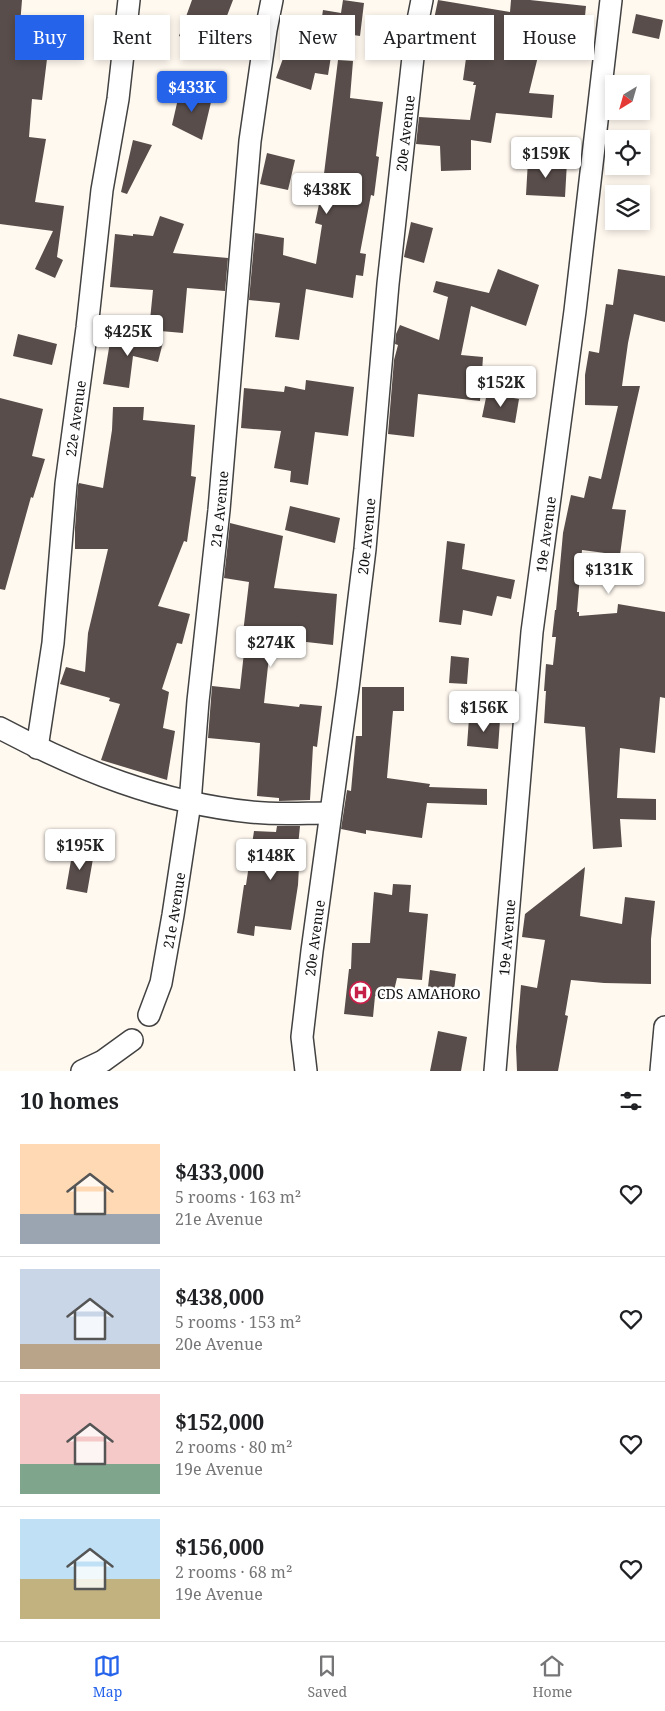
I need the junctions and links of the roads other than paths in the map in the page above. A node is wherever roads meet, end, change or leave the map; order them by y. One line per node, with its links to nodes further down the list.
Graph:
1 (129, 0): 6 (street, 22e Avenue)
2 (272, 0): 7 (street, 21e Avenue)
3 (422, 0): 8 (street, 20e Avenue)
4 (612, 0): 14 (street, 19e Avenue)
5 (0, 728): 6 (street)
6 (37, 748): 7 (street)
7 (190, 803): 8 (street); 9 (street, 21e Avenue)
8 (330, 813): 13 (street, 20e Avenue)
9 (149, 1015)
10 (665, 1027): 15 (street)
11 (132, 1040): 12 (street)
12 (82, 1071)
13 (306, 1071)
14 (495, 1071)
15 (661, 1071)

